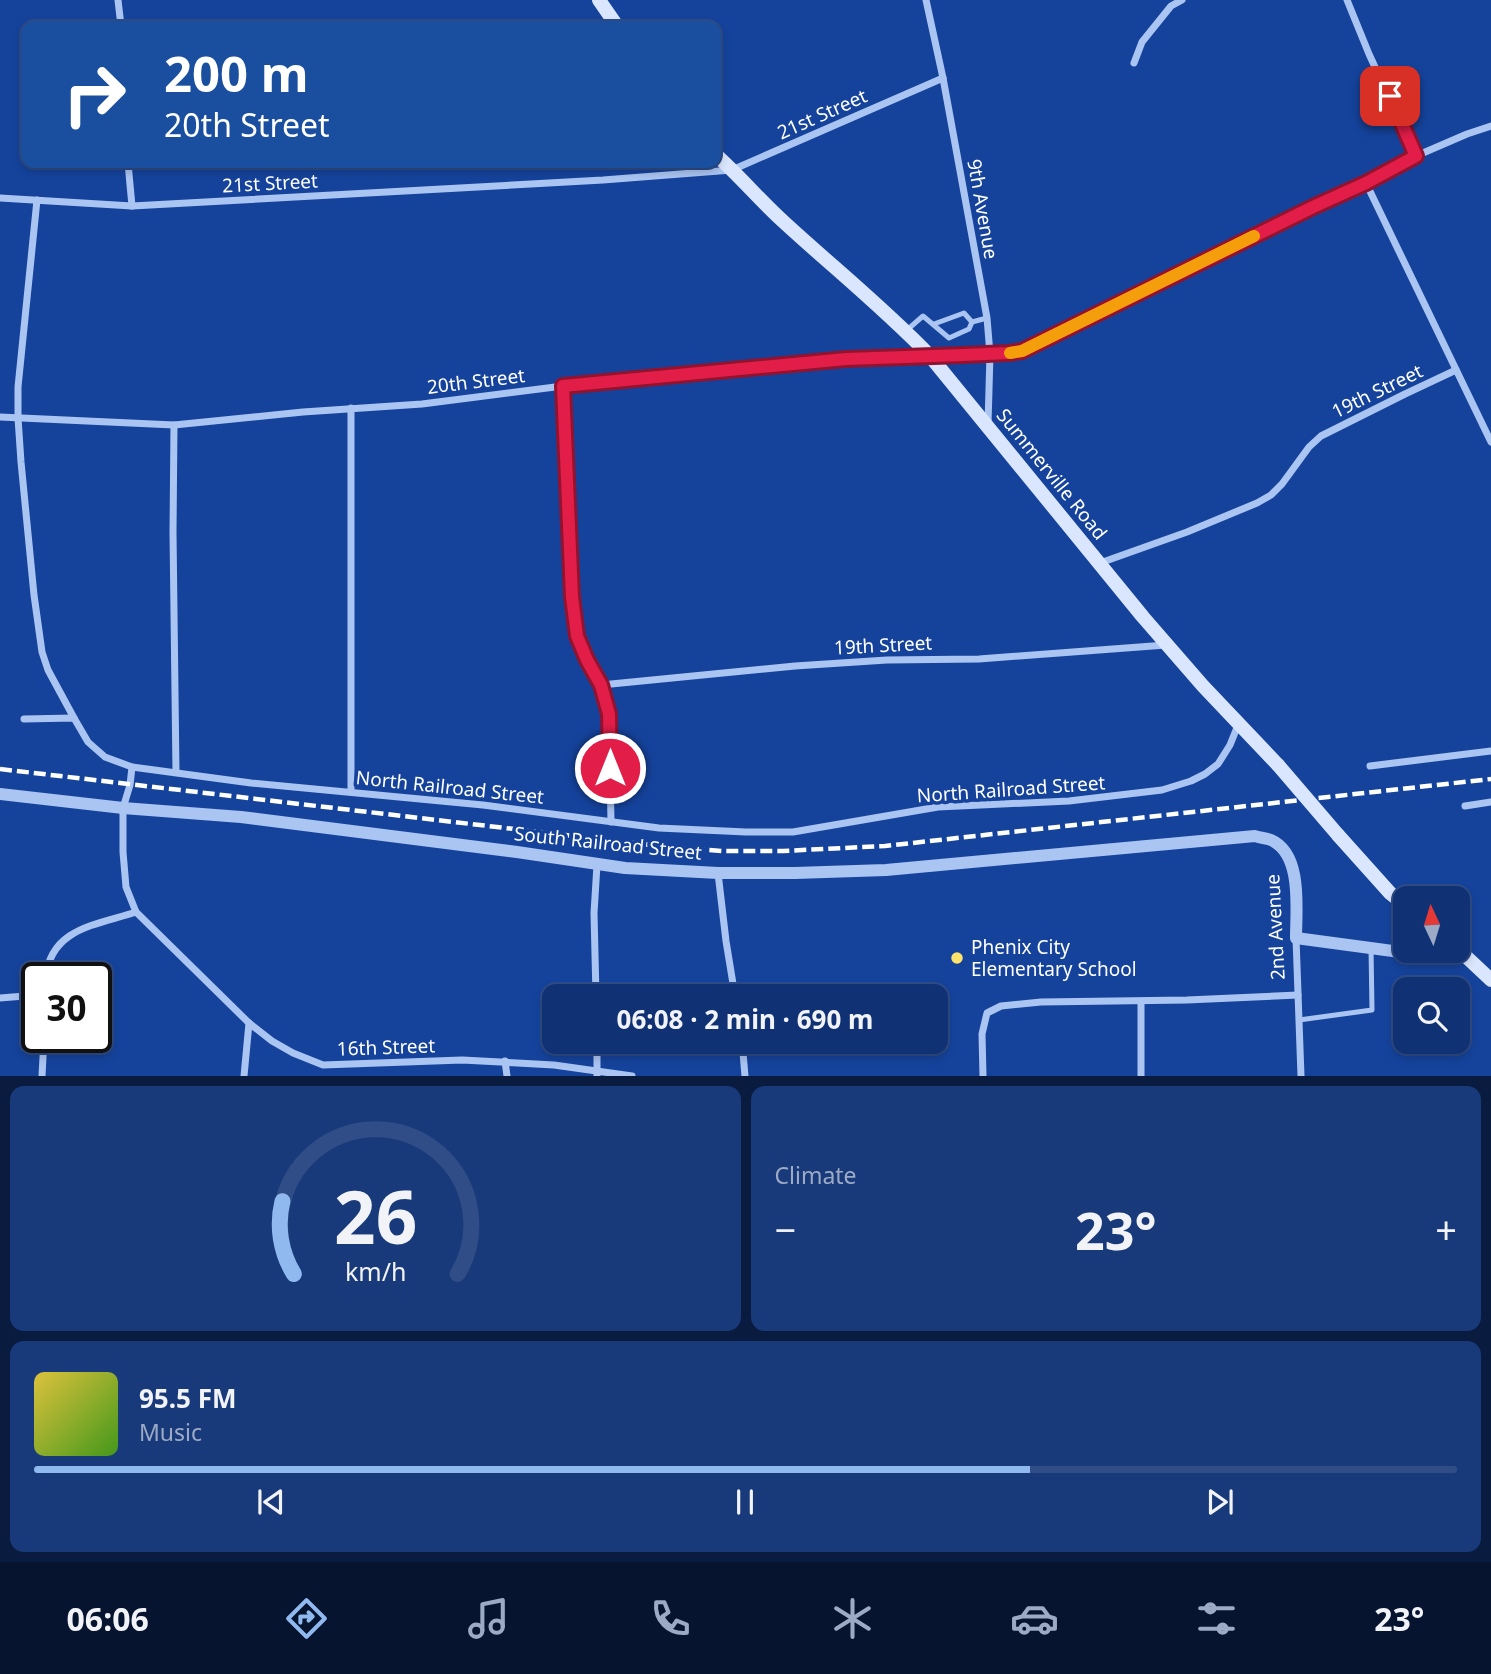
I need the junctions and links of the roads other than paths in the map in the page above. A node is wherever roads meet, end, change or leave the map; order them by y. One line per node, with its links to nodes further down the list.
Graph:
1 (118, 0): 6 (street)
2 (599, 0): 7 (main road)
3 (926, 0): 9 (street, 9th Avenue)
4 (1182, 0): 8 (street)
5 (1347, 0): 11 (street)
6 (120, 21)
7 (614, 21)
8 (1134, 63)
9 (943, 78): 14 (street, 21st Street); 19 (street, 9th Avenue)
10 (1491, 126): 11 (street, 20th Street)
11 (1416, 156): 15 (street, 20th Street)
12 (721, 160): 14 (main road, Summerville Road)
13 (128, 168): 18 (street)
14 (732, 170): 18 (street, 21st Street); 22 (main road, Summerville Road)
15 (1366, 183): 23 (street, 20th Street); 25 (street)
16 (0, 198): 17 (street, 21st Street)
17 (37, 201): 18 (street, 21st Street); 29 (street, North Railroad Street)
18 (132, 206)
19 (987, 318): 20 (lane); 23 (street, 9th Avenue)
20 (972, 322): 21 (lane); 21 (lane)
21 (934, 324): 22 (lane)
22 (906, 331): 24 (main road, Summerville Road)
23 (990, 354): 24 (street, 20th Street); 31 (street, 9th Avenue)
24 (930, 356): 26 (street, 20th Street); 31 (main road, Summerville Road)
25 (1456, 370): 32 (street); 33 (street, 19th Street)
26 (563, 386): 27 (street, 20th Street); 35 (street)
27 (351, 408): 30 (street, 20th Street); 43 (street)
28 (0, 417): 29 (street, 20th Street)
29 (18, 418): 30 (street, 20th Street); 36 (street, North Railroad Street)
30 (174, 425): 42 (street)
31 (988, 426): 33 (main road, Summerville Road)
32 (1491, 443)
33 (1099, 563): 34 (main road, Summerville Road)
34 (1167, 645): 35 (street, 19th Street); 38 (main road, Summerville Road)
35 (601, 685): 48 (street)
36 (74, 718): 37 (street); 41 (street, North Railroad Street)
37 (24, 719)
38 (1239, 724): 48 (street, North Railroad Street); 52 (main road, Summerville Road, bridge)
39 (1491, 751): 40 (street)
40 (1370, 766)
41 (132, 767): 42 (street, North Railroad Street); 47 (street, 16th Street)
42 (176, 772): 43 (street, North Railroad Street)
43 (351, 792): 48 (street, North Railroad Street)
44 (0, 794): 47 (street, South Railroad Street)
45 (1491, 802): 46 (street)
46 (1465, 806)
47 (123, 808): 50 (street, South Railroad Street); 53 (street, 16th Street)
48 (611, 822)
49 (1255, 836): 51 (street, South Railroad Street); 54 (street, 2nd Avenue)
50 (597, 865): 51 (street, South Railroad Street); 60 (street)
51 (718, 873): 61 (street)
52 (1393, 896)
53 (136, 912): 58 (street); 67 (street, 16th Street)
54 (1296, 938): 55 (street); 62 (street, 2nd Avenue)
55 (1371, 948): 56 (street); 66 (lane)
56 (1393, 951)
57 (1470, 961): 59 (main road)
58 (48, 962)
59 (1491, 981)
60 (596, 984)
61 (733, 984)
62 (1298, 995): 65 (street); 66 (street, 2nd Avenue)
63 (21, 996): 64 (street)
64 (0, 998)
65 (1141, 1002): 78 (street); 79 (street)
66 (1299, 1020): 80 (street, 2nd Avenue)
67 (249, 1023): 71 (street, 16th Street); 74 (street)
68 (43, 1053): 73 (street)
69 (597, 1054): 72 (street)
70 (743, 1054): 77 (street)
71 (505, 1061): 72 (street, 16th Street); 75 (street)
72 (597, 1073): 76 (street, 16th Street)
73 (42, 1076)
74 (244, 1076)
75 (507, 1076)
76 (632, 1076)
77 (745, 1076)
78 (983, 1076)
79 (1141, 1076)
80 (1301, 1076)

